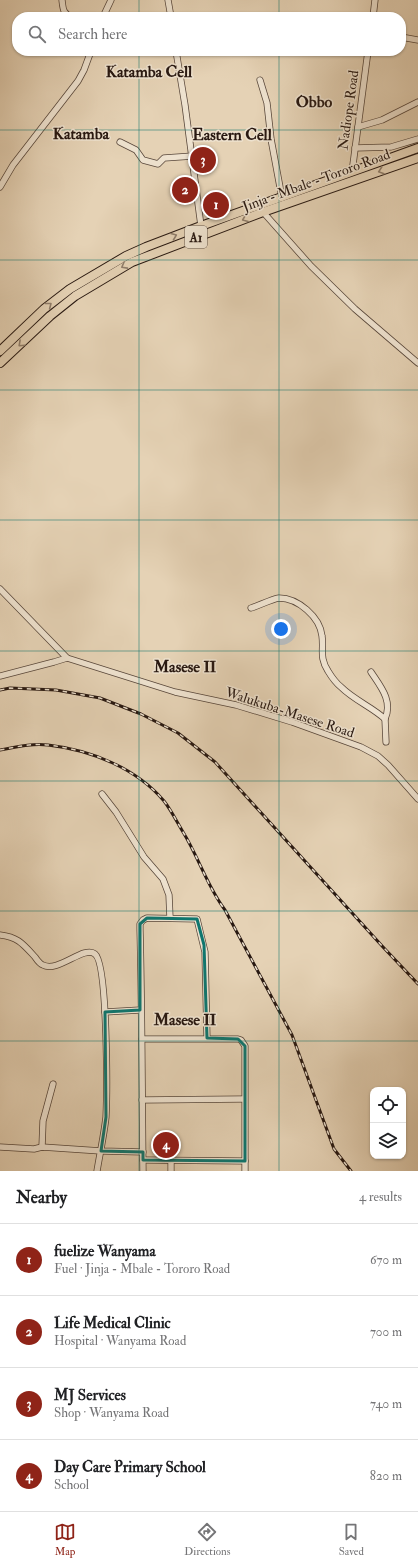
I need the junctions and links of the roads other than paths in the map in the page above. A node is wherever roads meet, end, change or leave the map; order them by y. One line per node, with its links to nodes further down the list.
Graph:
1 (62, 0): 5 (street)
2 (111, 0): 6 (street)
3 (168, 0): 7 (street)
4 (375, 0): 8 (street)
5 (64, 12)
6 (105, 12)
7 (170, 12)
8 (374, 12)
9 (406, 38): 10 (street)
10 (418, 40)
11 (89, 56): 24 (street)
12 (177, 56): 21 (street)
13 (367, 56): 16 (street, Nadiope Road)
14 (260, 80): 25 (street)
15 (418, 102): 16 (street)
16 (358, 127): 19 (street, Nadiope Road)
17 (418, 139): 19 (street)
18 (120, 142): 21 (street)
19 (355, 148): 23 (street, Nadiope Road)
20 (418, 148): 23 (highway, Jinja - Mbale - Tororo Road / A1)
21 (193, 156): 27 (street)
22 (418, 158): 26 (highway, Jinja - Mbale - Tororo Road / A1, one-way to 26)
23 (352, 172): 25 (highway, Jinja - Mbale - Tororo Road / A1)
24 (0, 186)
25 (282, 198): 27 (highway, Jinja - Mbale - Tororo Road / A1)
26 (263, 212): 29 (highway, Jinja - Mbale - Tororo Road / A1, one-way to 29); 30 (street)
27 (201, 226): 28 (highway, Jinja - Mbale - Tororo Road / A1, one-way to 27)
28 (0, 351)
29 (0, 363)
30 (418, 363)
31 (0, 589): 33 (street, Walukuba-Masese Road)
32 (251, 608): 36 (street)
33 (67, 658): 35 (street); 39 (street, Walukuba-Masese Road)
34 (371, 672): 36 (street)
35 (0, 676)
36 (385, 719): 37 (street)
37 (386, 742)
38 (102, 794): 40 (street)
39 (418, 799)
40 (170, 918): 42 (street); 44 (street)
41 (0, 935): 43 (street)
42 (140, 1010): 43 (street); 45 (street)
43 (105, 1012): 51 (street)
44 (207, 1038): 45 (street); 48 (street)
45 (142, 1039): 47 (street)
46 (52, 1084): 50 (street)
47 (142, 1100): 48 (street); 52 (street)
48 (244, 1100): 55 (street)
49 (0, 1147): 50 (street)
50 (42, 1147): 51 (street)
51 (101, 1151): 52 (street); 56 (street)
52 (143, 1152): 53 (street)
53 (143, 1160): 54 (street); 57 (street)
54 (171, 1160): 55 (street); 58 (street)
55 (245, 1161): 59 (street)
56 (97, 1171)
57 (143, 1171)
58 (171, 1171)
59 (245, 1171)

